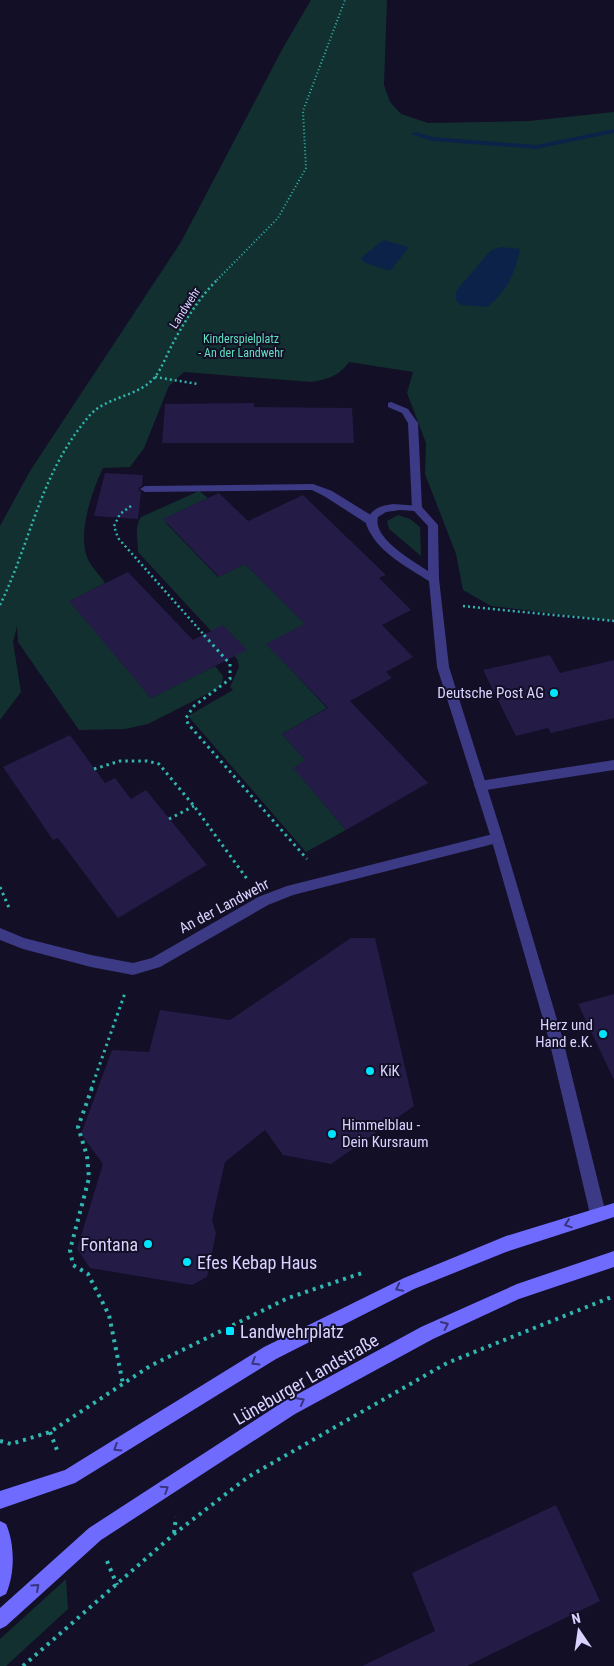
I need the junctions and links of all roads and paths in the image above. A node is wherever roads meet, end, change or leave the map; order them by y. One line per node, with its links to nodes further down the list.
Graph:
1 (345, 0): 2 (path, Landwehr)
2 (155, 377): 3 (path); 10 (path, Landwehr)
3 (198, 384)
4 (391, 405): 6 (street)
5 (145, 489): 7 (street); 18 (path)
6 (417, 508): 7 (street); 8 (street)
7 (370, 520): 8 (street)
8 (434, 579): 9 (street)
9 (437, 604): 11 (path); 14 (street)
10 (0, 605)
11 (614, 621)
12 (614, 765): 14 (street)
13 (94, 769): 15 (path)
14 (480, 786): 17 (street)
15 (194, 806): 16 (path); 19 (path)
16 (169, 819)
17 (496, 838): 18 (street, An der Landwehr); 23 (street)
18 (328, 882): 19 (street, An der Landwehr)
19 (263, 901): 20 (street, An der Landwehr)
20 (0, 934)
21 (123, 1000): 26 (path)
22 (614, 1210): 23 (main road)
23 (598, 1214): 29 (main road, one-way to 29)
24 (614, 1259): 32 (main road, Lüneburger Landstraße, one-way to 24)
25 (614, 1296): 33 (path)
26 (123, 1384)
27 (50, 1432): 28 (path)
28 (0, 1441)
29 (0, 1500)
30 (0, 1530): 31 (main road)
31 (0, 1588)
32 (0, 1620)
33 (23, 1666)

